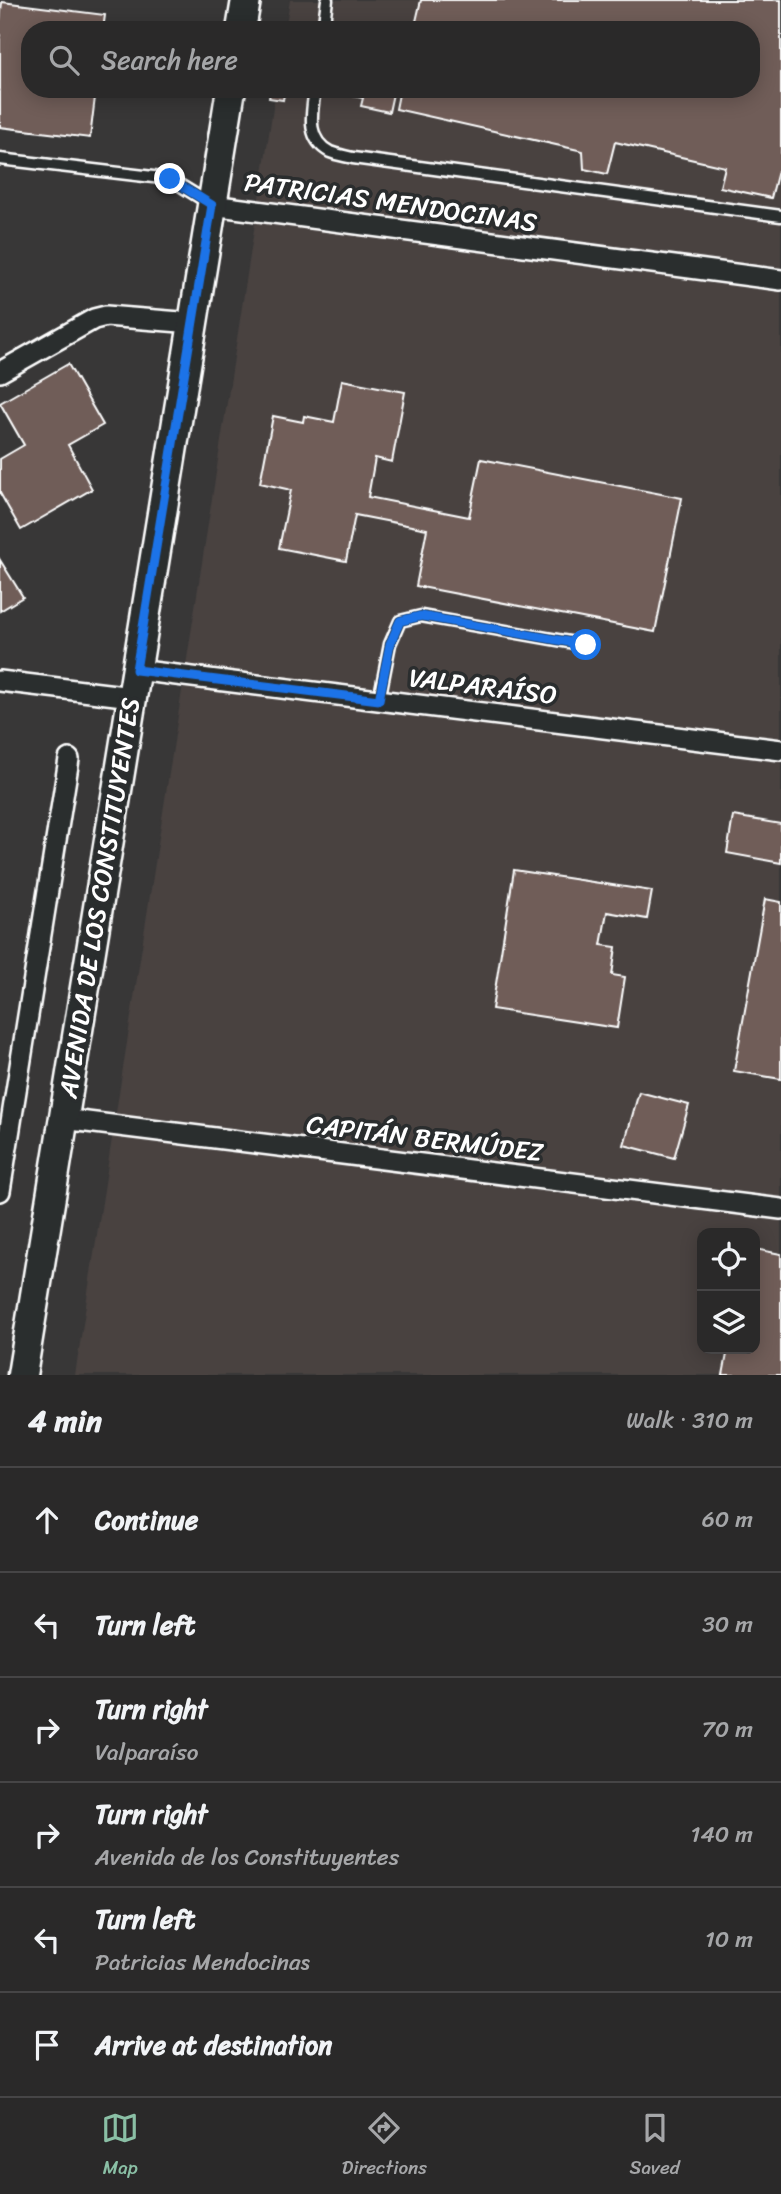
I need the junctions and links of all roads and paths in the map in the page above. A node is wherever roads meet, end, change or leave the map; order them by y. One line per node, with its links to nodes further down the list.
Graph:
1 (246, 0): 3 (main road)
2 (327, 0): 4 (lane)
3 (242, 21)
4 (324, 21)
5 (230, 98): 8 (main road, AVENIDA DE LOS CONSTITUYENTES)
6 (314, 98): 9 (lane)
7 (0, 159): 8 (lane, PATRICIAS MENDOCINAS)
8 (212, 205): 10 (street, PATRICIAS MENDOCINAS); 11 (main road, AVENIDA DE LOS CONSTITUYENTES)
9 (781, 216)
10 (781, 280)
11 (193, 323): 12 (street); 15 (main road, AVENIDA DE LOS CONSTITUYENTES)
12 (0, 372)
13 (586, 645): 16 (lane)
14 (0, 681): 15 (street, VALPARAÍSO)
15 (134, 684): 16 (street, VALPARAÍSO); 19 (main road, AVENIDA DE LOS CONSTITUYENTES)
16 (379, 700): 17 (street, VALPARAÍSO)
17 (781, 750)
18 (69, 759): 20 (street)
19 (63, 1119): 21 (street, CAPITÁN BERMÚDEZ); 22 (main road, AVENIDA DE LOS CONSTITUYENTES)
20 (0, 1191)
21 (781, 1209)
22 (22, 1375)

